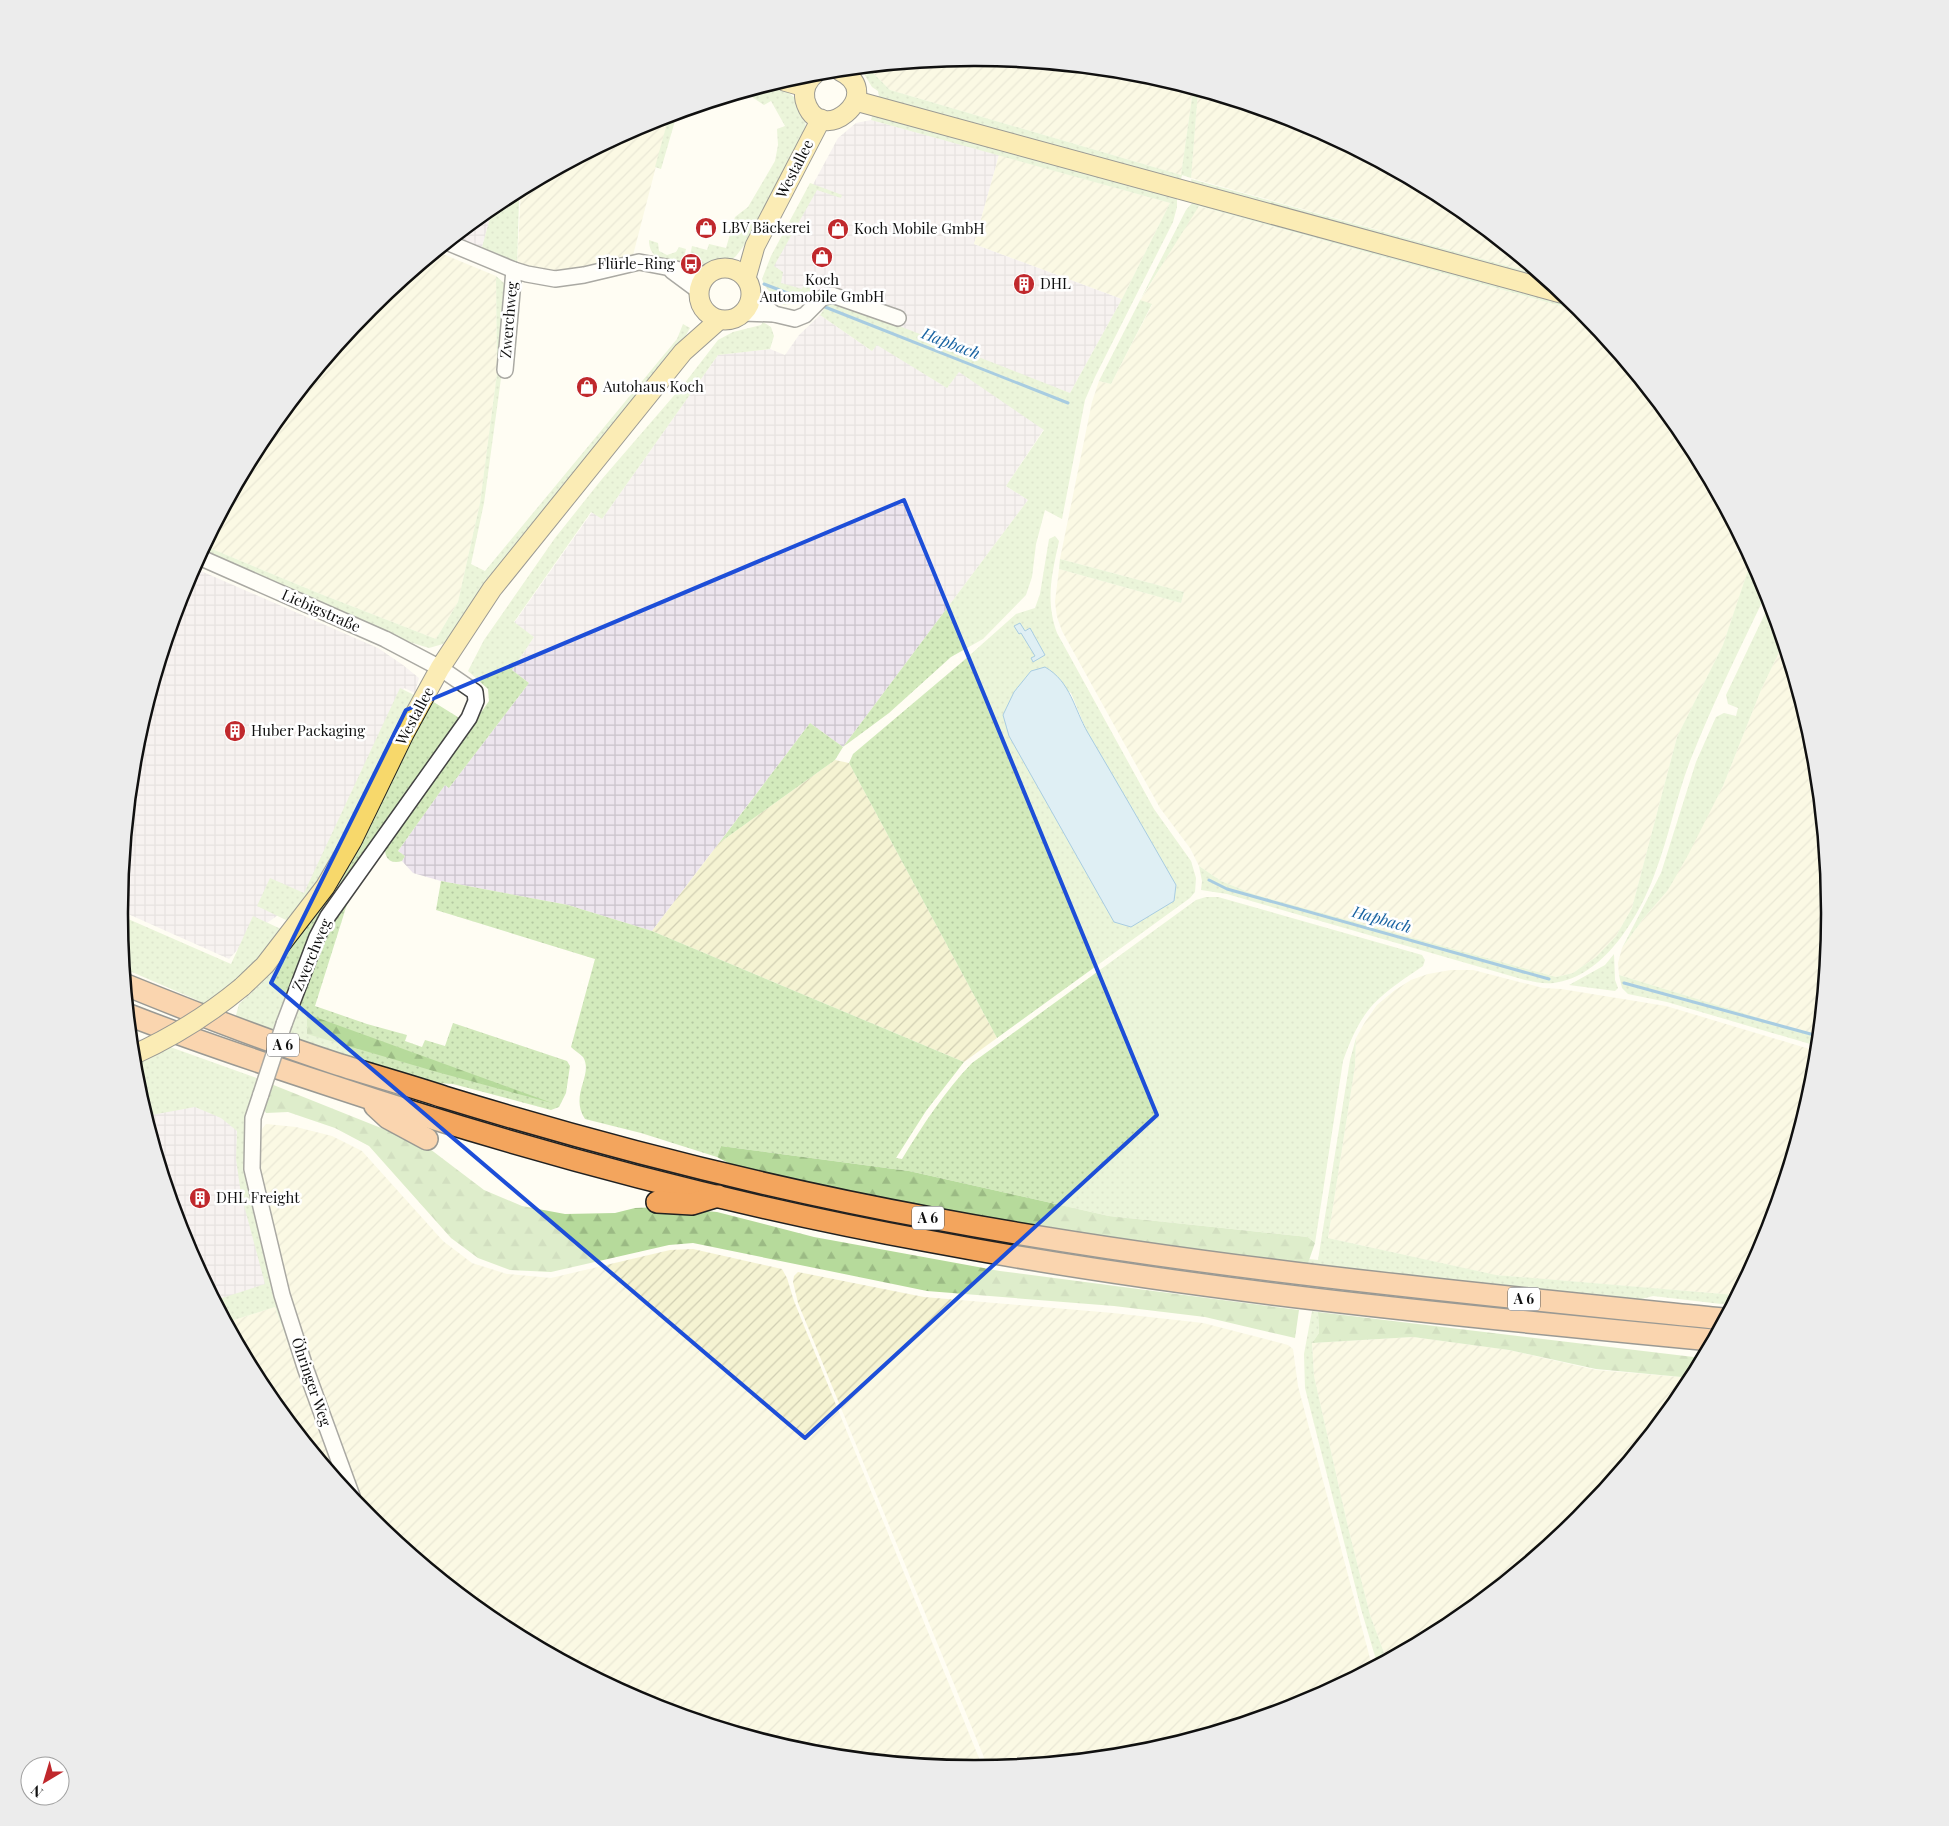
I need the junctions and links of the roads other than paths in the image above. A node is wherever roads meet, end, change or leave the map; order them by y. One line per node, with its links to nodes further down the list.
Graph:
1 (848, 76): 3 (main road)
2 (810, 83): 4 (main road)
3 (856, 101): 4 (main road); 8 (main road)
4 (821, 119): 7 (main road, Westallee)
5 (454, 245): 6 (street)
6 (514, 270): 9 (street); 15 (street, Zwerchweg)
7 (742, 281): 9 (main road); 10 (main road); 11 (street)
8 (1547, 289)
9 (703, 292): 13 (main road); 14 (main road, Westallee)
10 (743, 313): 11 (street); 13 (main road)
11 (774, 314): 12 (street)
12 (898, 318)
13 (719, 320): 14 (main road, Westallee)
14 (683, 352): 17 (main road, Westallee)
15 (505, 370)
16 (205, 561): 17 (street, Liebigstraße)
17 (440, 668): 20 (main road, Westallee, bridge); 25 (street, Zwerchweg, bridge)
18 (132, 987): 26 (highway, A 6)
19 (134, 1017): 21 (highway, A 6)
20 (140, 1052)
21 (364, 1097): 22 (highway); 23 (highway, A 6)
22 (428, 1139)
23 (718, 1196): 24 (highway); 27 (highway, A 6)
24 (657, 1202)
25 (282, 1295): 28 (street, Öhringer Weg)
26 (1718, 1318)
27 (1706, 1339)
28 (346, 1480)

